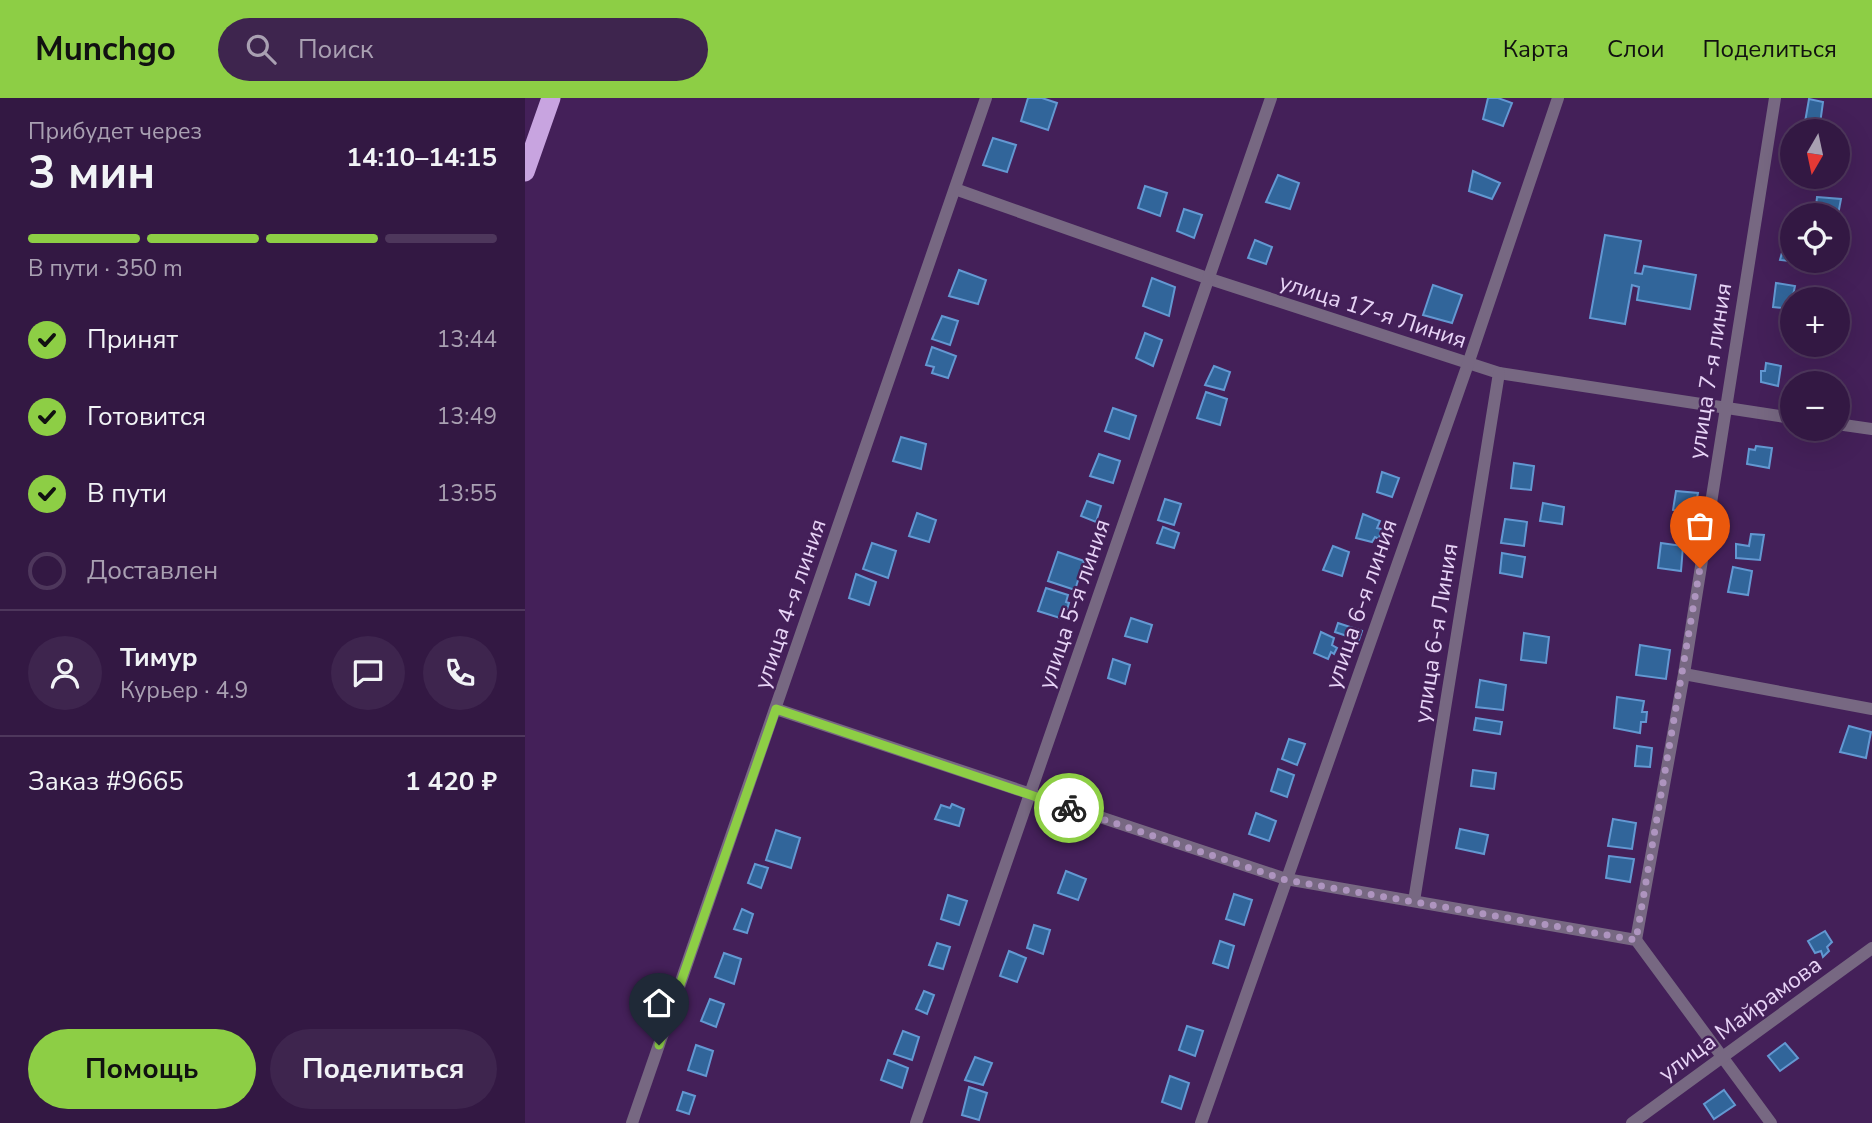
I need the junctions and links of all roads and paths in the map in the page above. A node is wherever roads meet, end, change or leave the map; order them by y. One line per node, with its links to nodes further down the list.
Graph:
1 (551, 98): 6 (highway)
2 (986, 98): 7 (street, улица 4-я линия)
3 (1271, 98): 8 (street, улица 5-я линия)
4 (1558, 98): 9 (street, улица 6-я линия)
5 (1775, 98): 11 (street, улица 7-я линия)
6 (525, 172)
7 (955, 189): 8 (street, улица 17-я Линия); 16 (street, улица 4-я линия)
8 (1207, 278): 9 (street, улица 17-я Линия); 18 (street, улица 5-я линия)
9 (1468, 364): 10 (street, улица 17-я Линия); 19 (street, улица 6-я линия)
10 (1499, 373): 11 (street, улица 17-я Линия); 20 (street, улица 6-я Линия)
11 (1725, 408): 12 (street, улица 17-я Линия); 15 (street, улица 7-я линия)
12 (1780, 416)
13 (1850, 426): 14 (street)
14 (1872, 429)
15 (1684, 674): 17 (street); 21 (street, улица 7-я линия)
16 (776, 709): 18 (street); 24 (street, улица 4-я линия)
17 (1872, 709)
18 (1031, 795): 19 (street); 25 (street, улица 5-я линия)
19 (1286, 880): 20 (street); 26 (street, улица 6-я линия)
20 (1414, 901): 21 (street)
21 (1636, 940): 23 (street)
22 (1872, 948): 23 (street, улица Майрамова)
23 (1722, 1058): 27 (street, улица Майрамова); 28 (street)
24 (632, 1123)
25 (916, 1123)
26 (1201, 1123)
27 (1632, 1123)
28 (1771, 1123)

